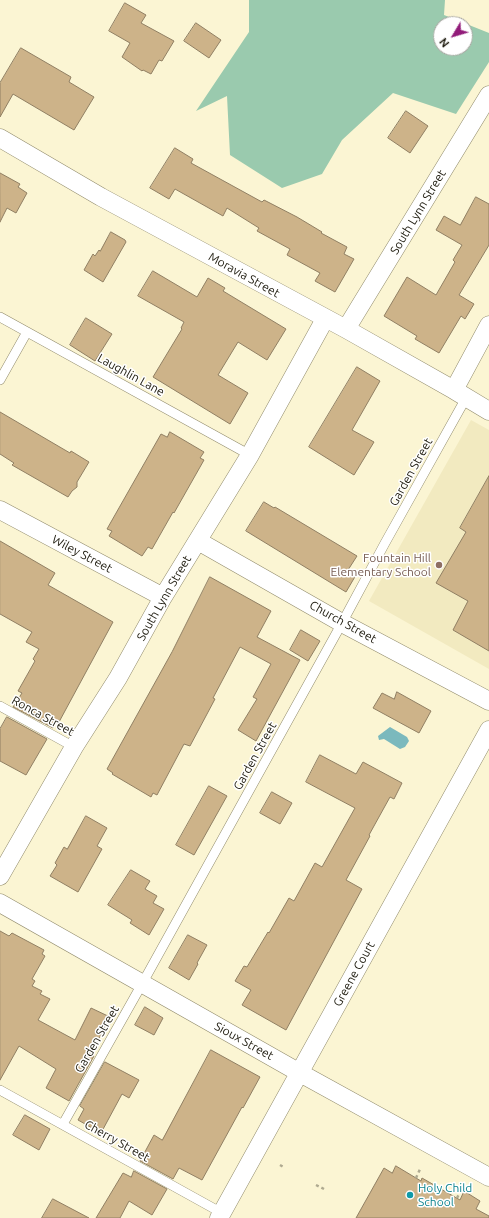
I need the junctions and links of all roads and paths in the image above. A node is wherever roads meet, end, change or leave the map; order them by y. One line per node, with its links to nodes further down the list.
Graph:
1 (489, 95): 6 (street, South Lynn Street)
2 (0, 138): 4 (street, Moravia Street)
3 (0, 317): 7 (lane, Laughlin Lane)
4 (326, 319): 6 (street, Moravia Street); 11 (street, South Lynn Street)
5 (489, 325): 9 (street)
6 (346, 329): 9 (street, Moravia Street)
7 (27, 332): 8 (lane); 11 (lane, Laughlin Lane)
8 (0, 380)
9 (460, 394): 10 (street, Moravia Street); 15 (lane, Garden Street)
10 (489, 411)
11 (250, 455): 13 (street, South Lynn Street)
12 (0, 510): 14 (street, Wiley Street)
13 (198, 541): 14 (street, South Lynn Street); 15 (street, Church Street)
14 (163, 597): 19 (street, South Lynn Street)
15 (342, 623): 16 (street, Church Street); 22 (lane, Garden Street)
16 (489, 701)
17 (0, 706): 19 (lane, Ronca Street)
18 (489, 730): 23 (street, Greene Court)
19 (74, 747): 20 (street, South Lynn Street)
20 (0, 876)
21 (0, 903): 22 (street, Sioux Street)
22 (142, 984): 23 (street, Sioux Street); 25 (lane, Garden Street)
23 (300, 1073): 29 (street, Sioux Street); 35 (street, Greene Court)
24 (0, 1090): 25 (lane, Cherry Street)
25 (62, 1124): 35 (lane, Cherry Street)
26 (280, 1165): 28 (path)
27 (421, 1167): 30 (path)
28 (286, 1168)
29 (489, 1177)
30 (416, 1178)
31 (316, 1185): 32 (path)
32 (324, 1189)
33 (461, 1190): 34 (path)
34 (457, 1198)
35 (221, 1216)

